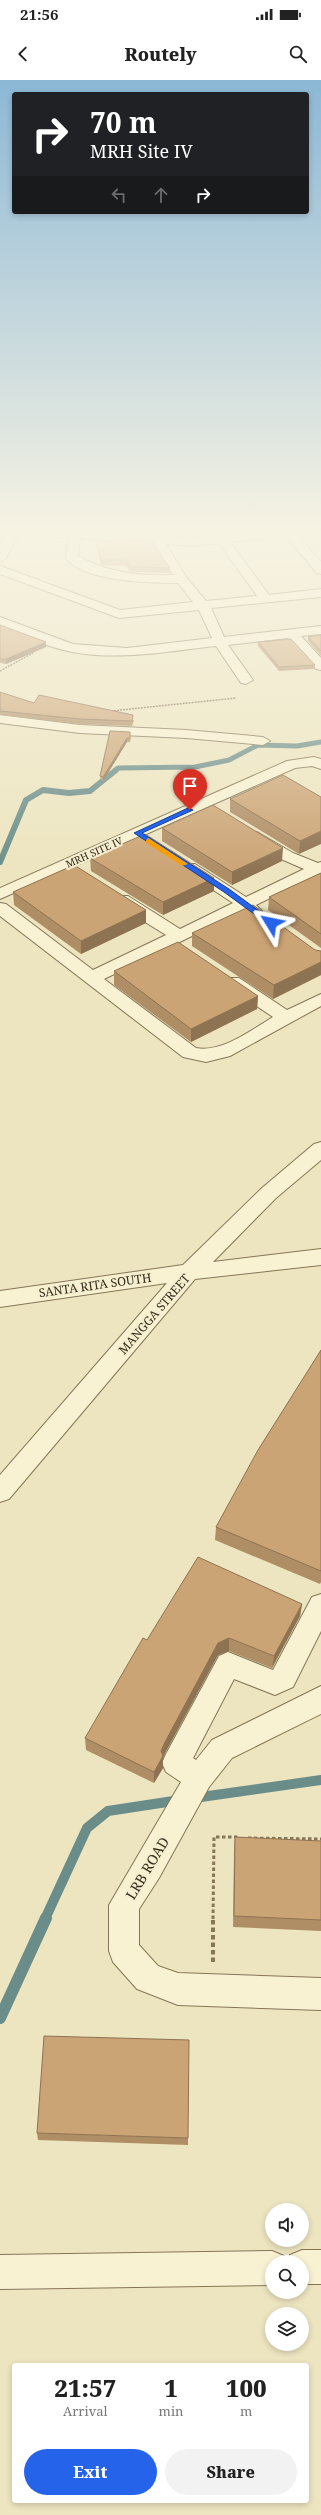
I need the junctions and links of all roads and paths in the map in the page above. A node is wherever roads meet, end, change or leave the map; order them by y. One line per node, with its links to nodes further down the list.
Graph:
1 (46, 647): 7 (path)
2 (70, 647): 3 (street)
3 (177, 647)
4 (223, 647): 8 (street)
5 (303, 647): 6 (street)
6 (321, 666)
7 (0, 671)
8 (246, 680)
9 (236, 698): 10 (path)
10 (109, 711)
11 (0, 718): 12 (street)
12 (263, 741)
13 (321, 764): 15 (street, MRH SITE IV)
14 (242, 828): 19 (street)
15 (137, 833): 16 (street); 18 (street, MRH SITE IV)
16 (155, 845)
17 (174, 857): 23 (street)
18 (67, 864): 20 (street); 22 (street, MRH SITE IV)
19 (319, 868): 23 (street)
20 (84, 876)
21 (107, 891): 26 (street)
22 (0, 894)
23 (244, 904): 25 (street); 26 (street)
24 (0, 908): 28 (street)
25 (265, 919)
26 (179, 942): 28 (street)
27 (216, 971): 30 (street)
28 (91, 978): 30 (street)
29 (321, 999): 30 (street)
30 (286, 1018)
31 (321, 1149): 33 (street, MANGGA STREET)
32 (321, 1257): 33 (street, SANTA RITA SOUTH)
33 (189, 1272): 34 (street, SANTA RITA SOUTH); 35 (street, MANGGA STREET)
34 (0, 1299)
35 (0, 1492)
36 (321, 1606): 38 (street)
37 (321, 1698): 38 (street, LRB ROAD)
38 (197, 1781): 40 (street, LRB ROAD)
39 (321, 1839): 40 (path)
40 (213, 1990): 41 (street, LRB ROAD)
41 (321, 1994)
42 (309, 2267): 43 (street)
43 (321, 2267)
44 (265, 2268): 45 (street)
45 (0, 2272)

